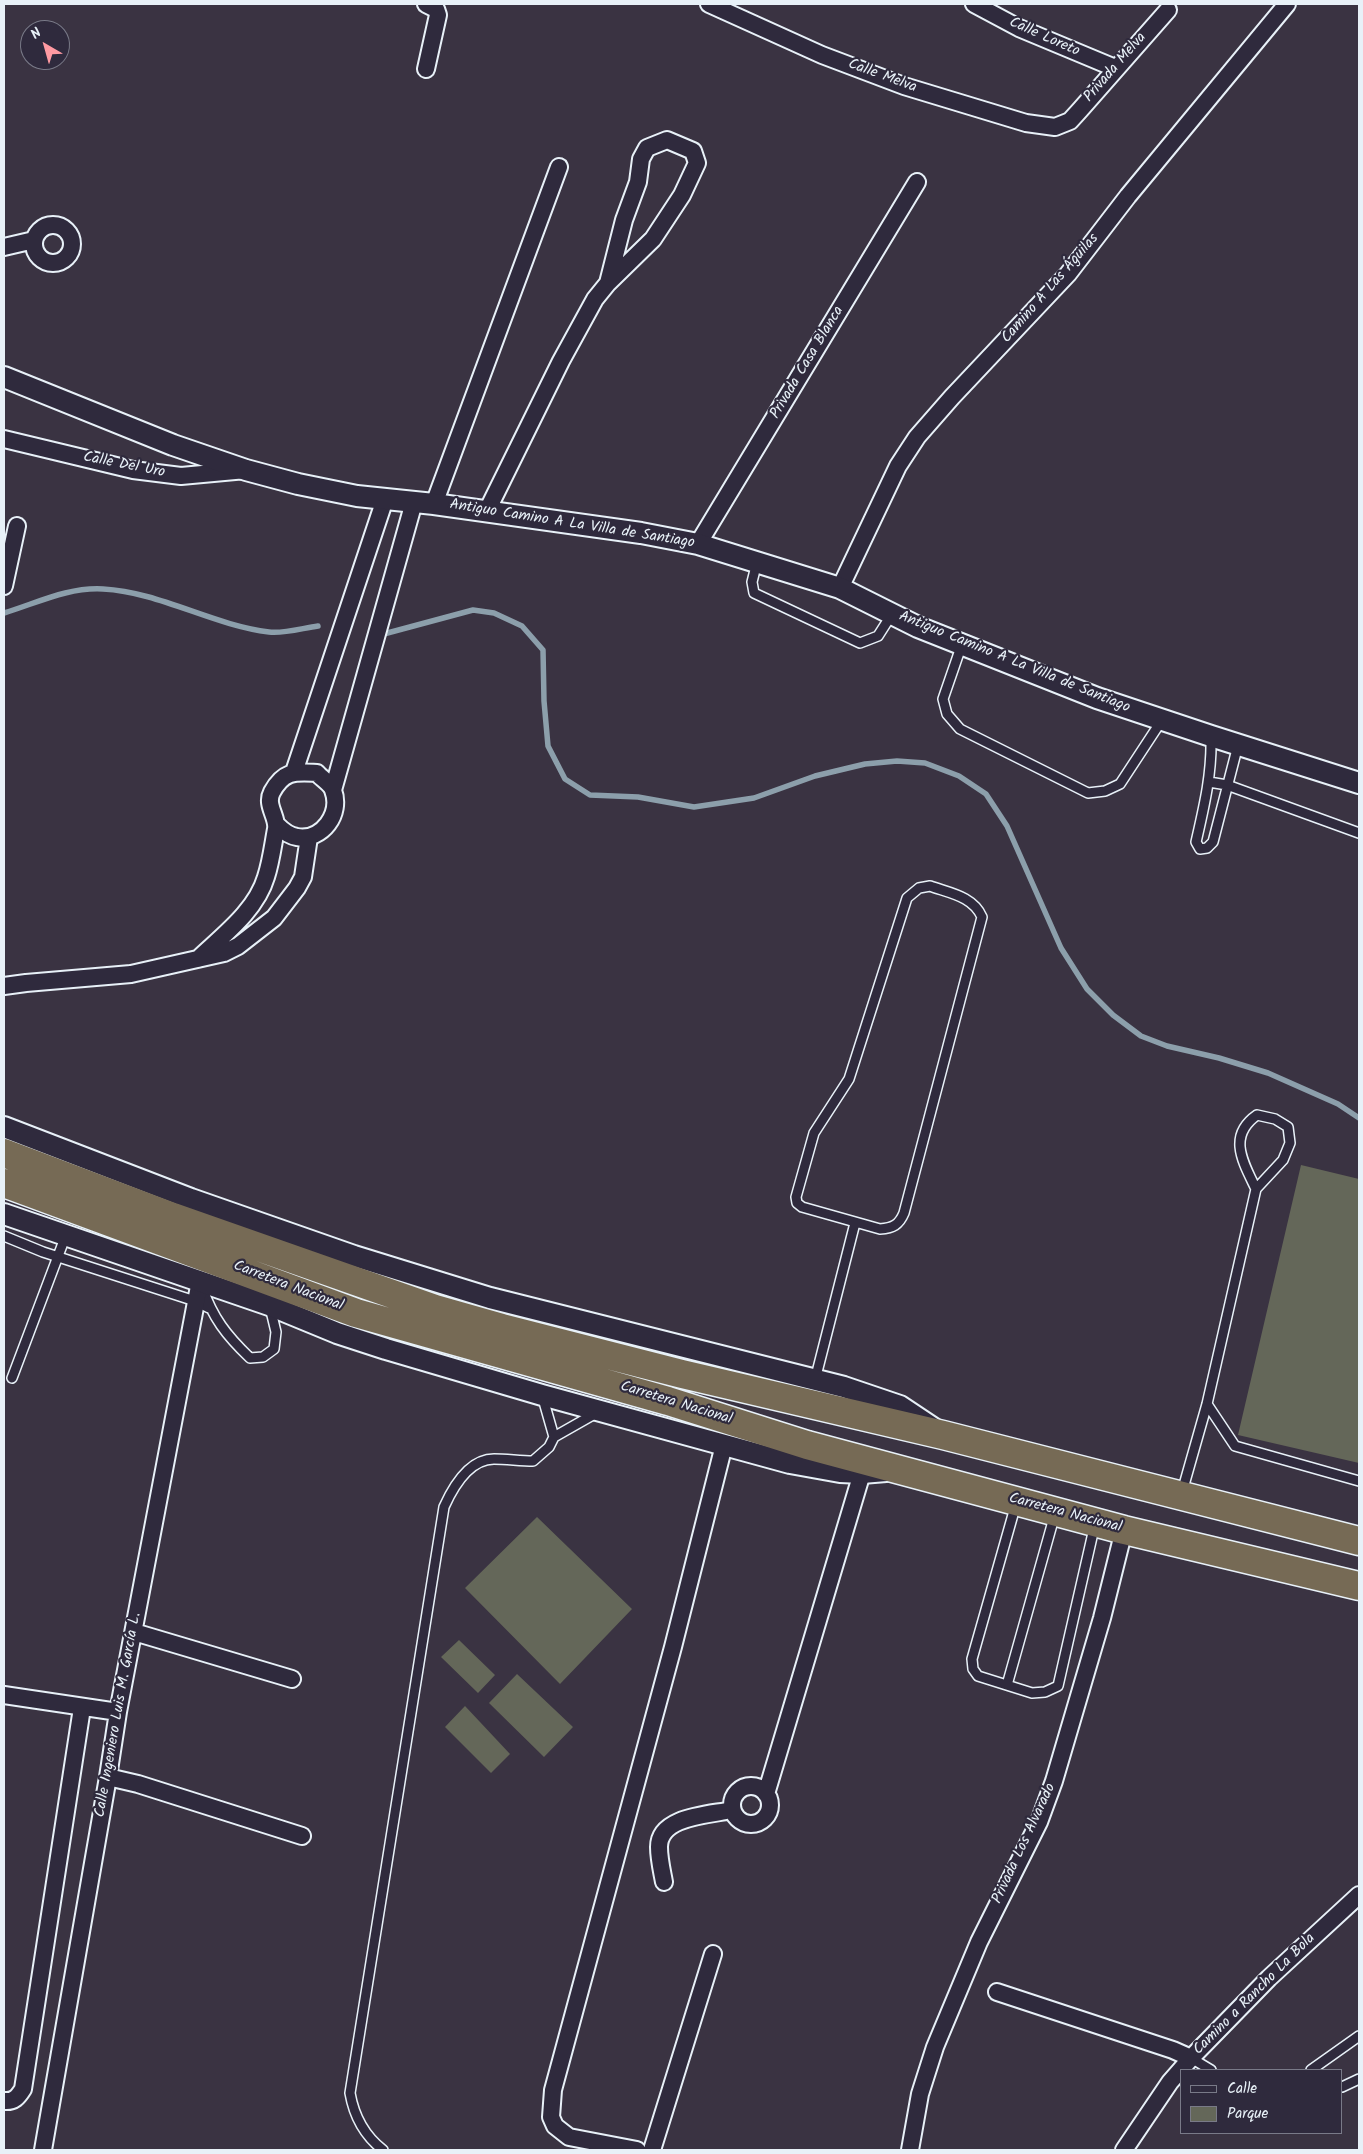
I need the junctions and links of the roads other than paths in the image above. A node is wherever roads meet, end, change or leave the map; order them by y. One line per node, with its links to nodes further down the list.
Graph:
1 (426, 4): 7 (street)
2 (709, 4): 8 (street, Calle Melva)
3 (974, 4): 6 (street, Calle Loreto)
4 (1287, 4): 24 (street, Camino A Las Águilas)
5 (1168, 10): 6 (street, Privada Melva)
6 (1116, 68): 8 (street, Privada Melva)
7 (426, 69)
8 (1063, 125)
9 (559, 167): 18 (street)
10 (917, 182): 21 (street, Privada Casa Blanca)
11 (34, 240): 12 (street)
12 (4, 247)
13 (608, 283): 13 (street); 19 (street)
14 (4, 376): 16 (street, Antiguo Camino A La Villa de Santiago)
15 (4, 439): 16 (street, Calle Del Uro)
16 (246, 470): 17 (street, Antiguo Camino A La Villa de Santiago)
17 (385, 499): 18 (street, Antiguo Camino A La Villa de Santiago); 30 (street)
18 (424, 503): 19 (street, Antiguo Camino A La Villa de Santiago); 34 (street)
19 (487, 511): 21 (street, Antiguo Camino A La Villa de Santiago)
20 (17, 526): 23 (street)
21 (698, 544): 22 (street, Antiguo Camino A La Villa de Santiago)
22 (757, 562): 24 (street, Antiguo Camino A La Villa de Santiago); 25 (lane)
23 (4, 586)
24 (840, 588): 25 (street, Antiguo Camino A La Villa de Santiago)
25 (892, 614): 26 (street, Antiguo Camino A La Villa de Santiago)
26 (962, 644): 27 (street, Antiguo Camino A La Villa de Santiago); 27 (lane)
27 (1162, 720): 28 (street, Antiguo Camino A La Villa de Santiago)
28 (1210, 736): 29 (street, Antiguo Camino A La Villa de Santiago); 31 (lane)
29 (1238, 745): 32 (street, Antiguo Camino A La Villa de Santiago); 33 (lane)
30 (294, 772): 34 (street); 35 (street)
31 (1209, 782): 33 (lane); 33 (lane)
32 (1359, 783)
33 (1227, 785): 36 (lane)
34 (333, 790): 37 (street)
35 (277, 825): 37 (street); 38 (street)
36 (1359, 833)
37 (309, 837): 38 (street)
38 (198, 959): 39 (street)
39 (4, 986)
40 (4, 1127): 53 (street)
41 (4, 1153): 57 (highway, Carretera Nacional)
42 (4, 1184): 60 (highway, Carretera Nacional)
43 (1256, 1188): 43 (lane); 55 (lane)
44 (4, 1214): 46 (street)
45 (855, 1223): 45 (lane); 53 (lane)
46 (66, 1235): 48 (lane); 49 (street)
47 (4, 1236): 48 (lane)
48 (56, 1256): 50 (lane); 52 (lane)
49 (200, 1281): 50 (street, Calle Ingeniero Luis M. García L.); 51 (street)
50 (202, 1305): 51 (lane); 70 (street, Calle Ingeniero Luis M. García L.)
51 (269, 1305): 54 (street)
52 (12, 1378)
53 (816, 1380): 57 (street)
54 (542, 1394): 56 (street); 58 (lane)
55 (1207, 1404): 62 (lane); 63 (lane)
56 (603, 1410): 58 (lane); 59 (street)
57 (943, 1435): 63 (highway, Carretera Nacional)
58 (554, 1437): 94 (lane)
59 (724, 1445): 61 (street); 95 (street)
60 (900, 1469): 61 (street); 64 (highway, Carretera Nacional)
61 (862, 1474): 77 (street)
62 (1359, 1482)
63 (1181, 1496): 68 (highway, Carretera Nacional)
64 (1016, 1501): 65 (highway, Carretera Nacional); 72 (lane)
65 (1056, 1512): 66 (highway, Carretera Nacional); 72 (lane)
66 (1095, 1522): 67 (highway, Carretera Nacional); 72 (lane)
67 (1124, 1530): 69 (highway, Carretera Nacional); 97 (street, Privada Los Alvarado)
68 (1359, 1541)
69 (1359, 1586)
70 (134, 1632): 71 (street); 75 (street, Calle Ingeniero Luis M. García L.)
71 (292, 1679)
72 (1007, 1685)
73 (4, 1695): 74 (street)
74 (82, 1708): 75 (street); 92 (street)
75 (118, 1712): 76 (street, Calle Ingeniero Luis M. García L.)
76 (108, 1778): 79 (street); 93 (street, Calle Ingeniero Luis M. García L.)
77 (766, 1794): 78 (street); 78 (street)
78 (732, 1810): 80 (street)
79 (302, 1836)
80 (664, 1882)
81 (1359, 1895): 85 (street, Camino a Rancho La Bola)
82 (713, 1954): 96 (street)
83 (997, 1992): 85 (street)
84 (1359, 2036): 88 (lane)
85 (1191, 2058): 86 (street, Camino a Rancho La Bola); 87 (lane)
86 (1181, 2069)
87 (1209, 2069)
88 (1312, 2069)
89 (1180, 2071): 98 (street, Camino a Rancho La Bola)
90 (1359, 2079): 91 (lane)
91 (1343, 2087)
92 (4, 2101)
93 (43, 2150)
94 (383, 2150)
95 (637, 2150)
96 (652, 2150)
97 (910, 2150)
98 (1124, 2150)

